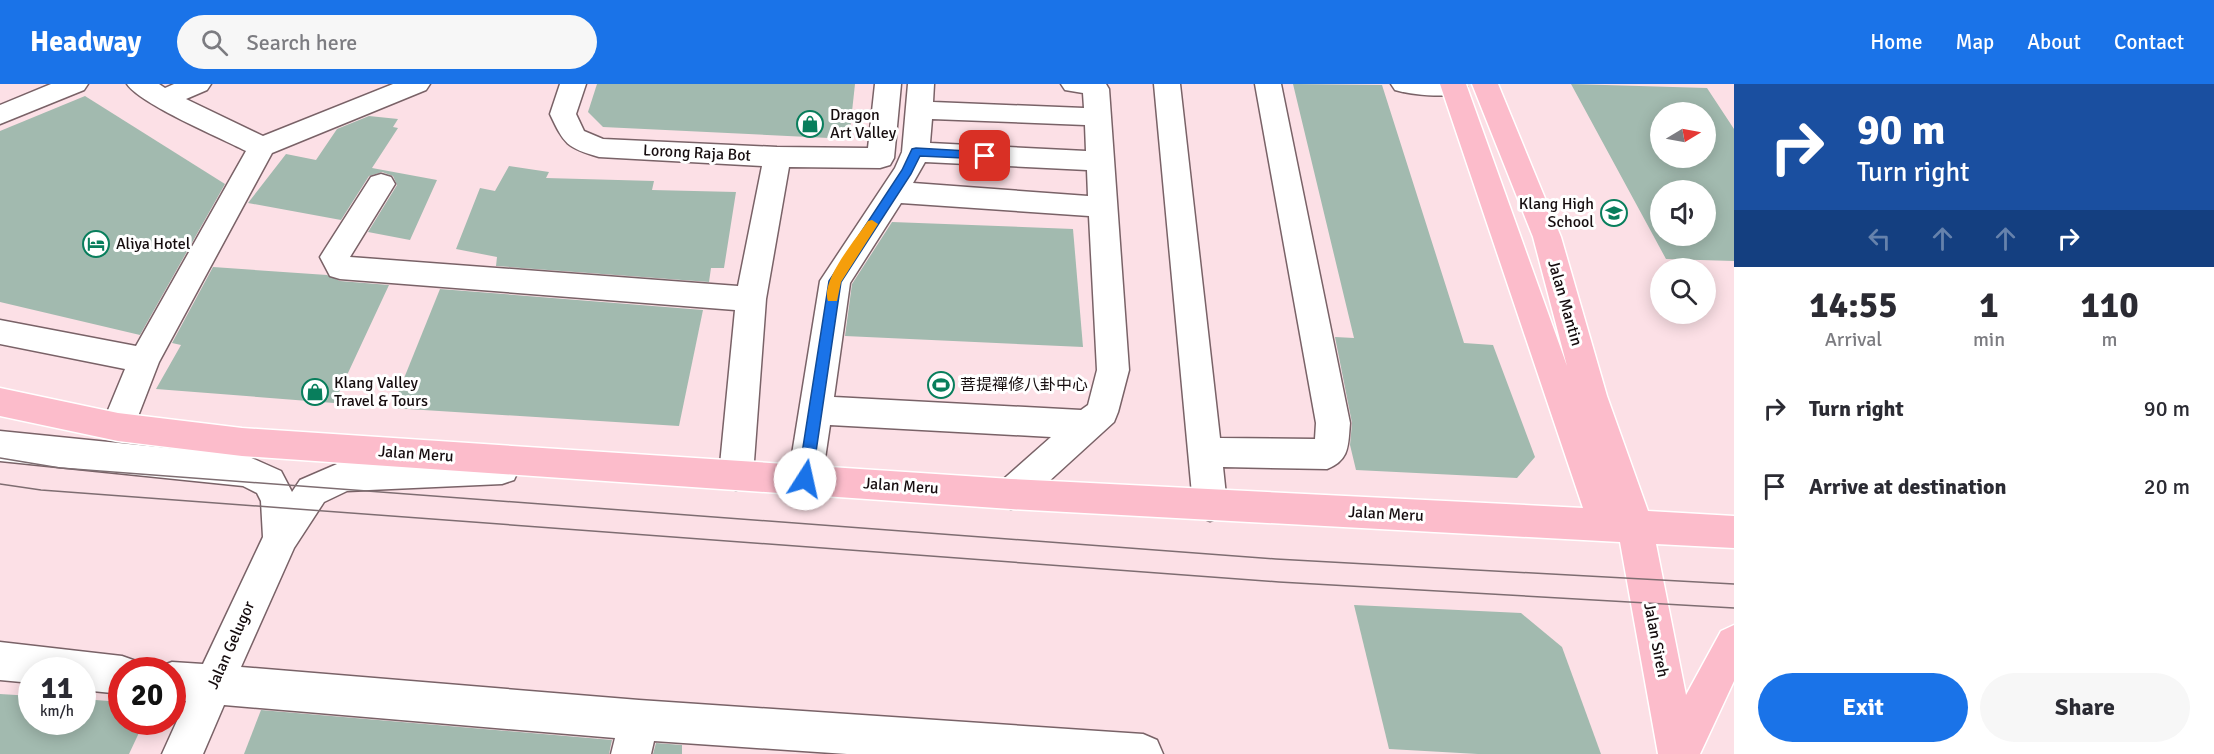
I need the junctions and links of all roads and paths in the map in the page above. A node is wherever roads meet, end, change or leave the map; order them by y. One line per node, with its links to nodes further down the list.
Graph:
1 (75, 84): 15 (street)
2 (140, 84): 14 (street)
3 (198, 84): 14 (street)
4 (417, 84): 17 (street)
5 (573, 84): 19 (street, Lorong Raja Bot)
6 (888, 84): 19 (street, Lorong Raja Bot)
7 (1074, 84): 16 (street)
8 (1167, 84): 32 (street)
9 (1268, 84): 32 (street)
10 (1404, 84): 12 (street)
11 (1485, 84): 38 (highway, Jalan Mantin)
12 (1454, 86): 38 (highway)
13 (920, 97): 16 (street); 18 (street)
14 (163, 98): 17 (street)
15 (0, 115)
16 (1099, 117): 20 (street)
17 (262, 147): 26 (street)
18 (916, 152): 20 (street); 22 (street)
19 (777, 157): 24 (street)
20 (1101, 161): 23 (street)
21 (381, 184): 24 (street)
22 (893, 192): 23 (street); 28 (street)
23 (1103, 207): 29 (street)
24 (751, 299): 34 (street)
25 (0, 332): 26 (street)
26 (144, 360): 30 (street)
27 (0, 402): 30 (highway, Jalan Meru)
28 (817, 410): 29 (street); 35 (street)
29 (1090, 425): 36 (street)
30 (118, 427): 33 (highway, Jalan Meru)
31 (0, 446): 40 (street)
32 (1205, 452): 37 (street)
33 (575, 465): 34 (highway, Jalan Meru); 40 (street, Jalan Gelugor)
34 (736, 475): 35 (highway, Jalan Meru)
35 (805, 479): 36 (highway, Jalan Meru)
36 (1011, 494): 37 (highway, Jalan Meru)
37 (1210, 505): 38 (highway, Jalan Meru)
38 (1620, 526): 39 (highway, Jalan Meru); 50 (highway, Jalan Sireh)
39 (1734, 532)
40 (281, 537): 45 (street, Jalan Gelugor)
41 (1734, 644): 50 (highway)
42 (0, 661): 43 (street)
43 (18, 663)
44 (186, 683): 45 (street)
45 (213, 686): 46 (street); 48 (street, Jalan Gelugor)
46 (635, 737): 47 (street)
47 (1090, 752): 49 (street)
48 (182, 754)
49 (1143, 754)
50 (1678, 754)

